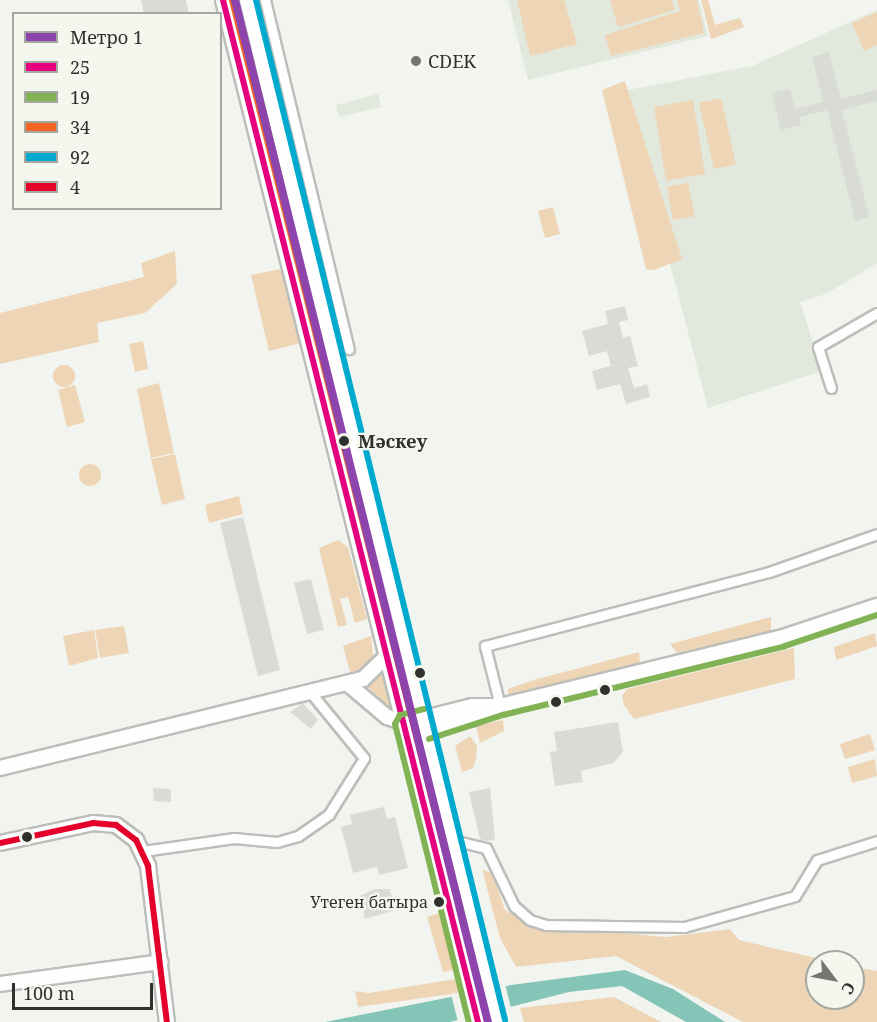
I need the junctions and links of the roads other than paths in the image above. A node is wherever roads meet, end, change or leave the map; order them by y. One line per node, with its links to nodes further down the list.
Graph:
1 (223, 0): 9 (main road)
2 (247, 0): 14 (main road)
3 (265, 0): 5 (street)
4 (877, 313): 6 (street)
5 (350, 349)
6 (831, 388)
7 (877, 534): 12 (street)
8 (877, 606): 12 (main road)
9 (387, 656): 10 (main road); 13 (main road)
10 (348, 684): 11 (main road); 13 (main road)
11 (311, 693): 15 (main road); 19 (street)
12 (500, 706): 14 (main road)
13 (404, 723): 14 (main road); 23 (main road)
14 (425, 724): 16 (main road)
15 (0, 768)
16 (453, 840): 17 (street); 24 (main road)
17 (877, 841)
18 (0, 843): 19 (main road)
19 (143, 851): 20 (main road)
20 (160, 962): 21 (main road); 22 (main road)
21 (0, 984)
22 (167, 1022)
23 (478, 1022)
24 (496, 1022)

